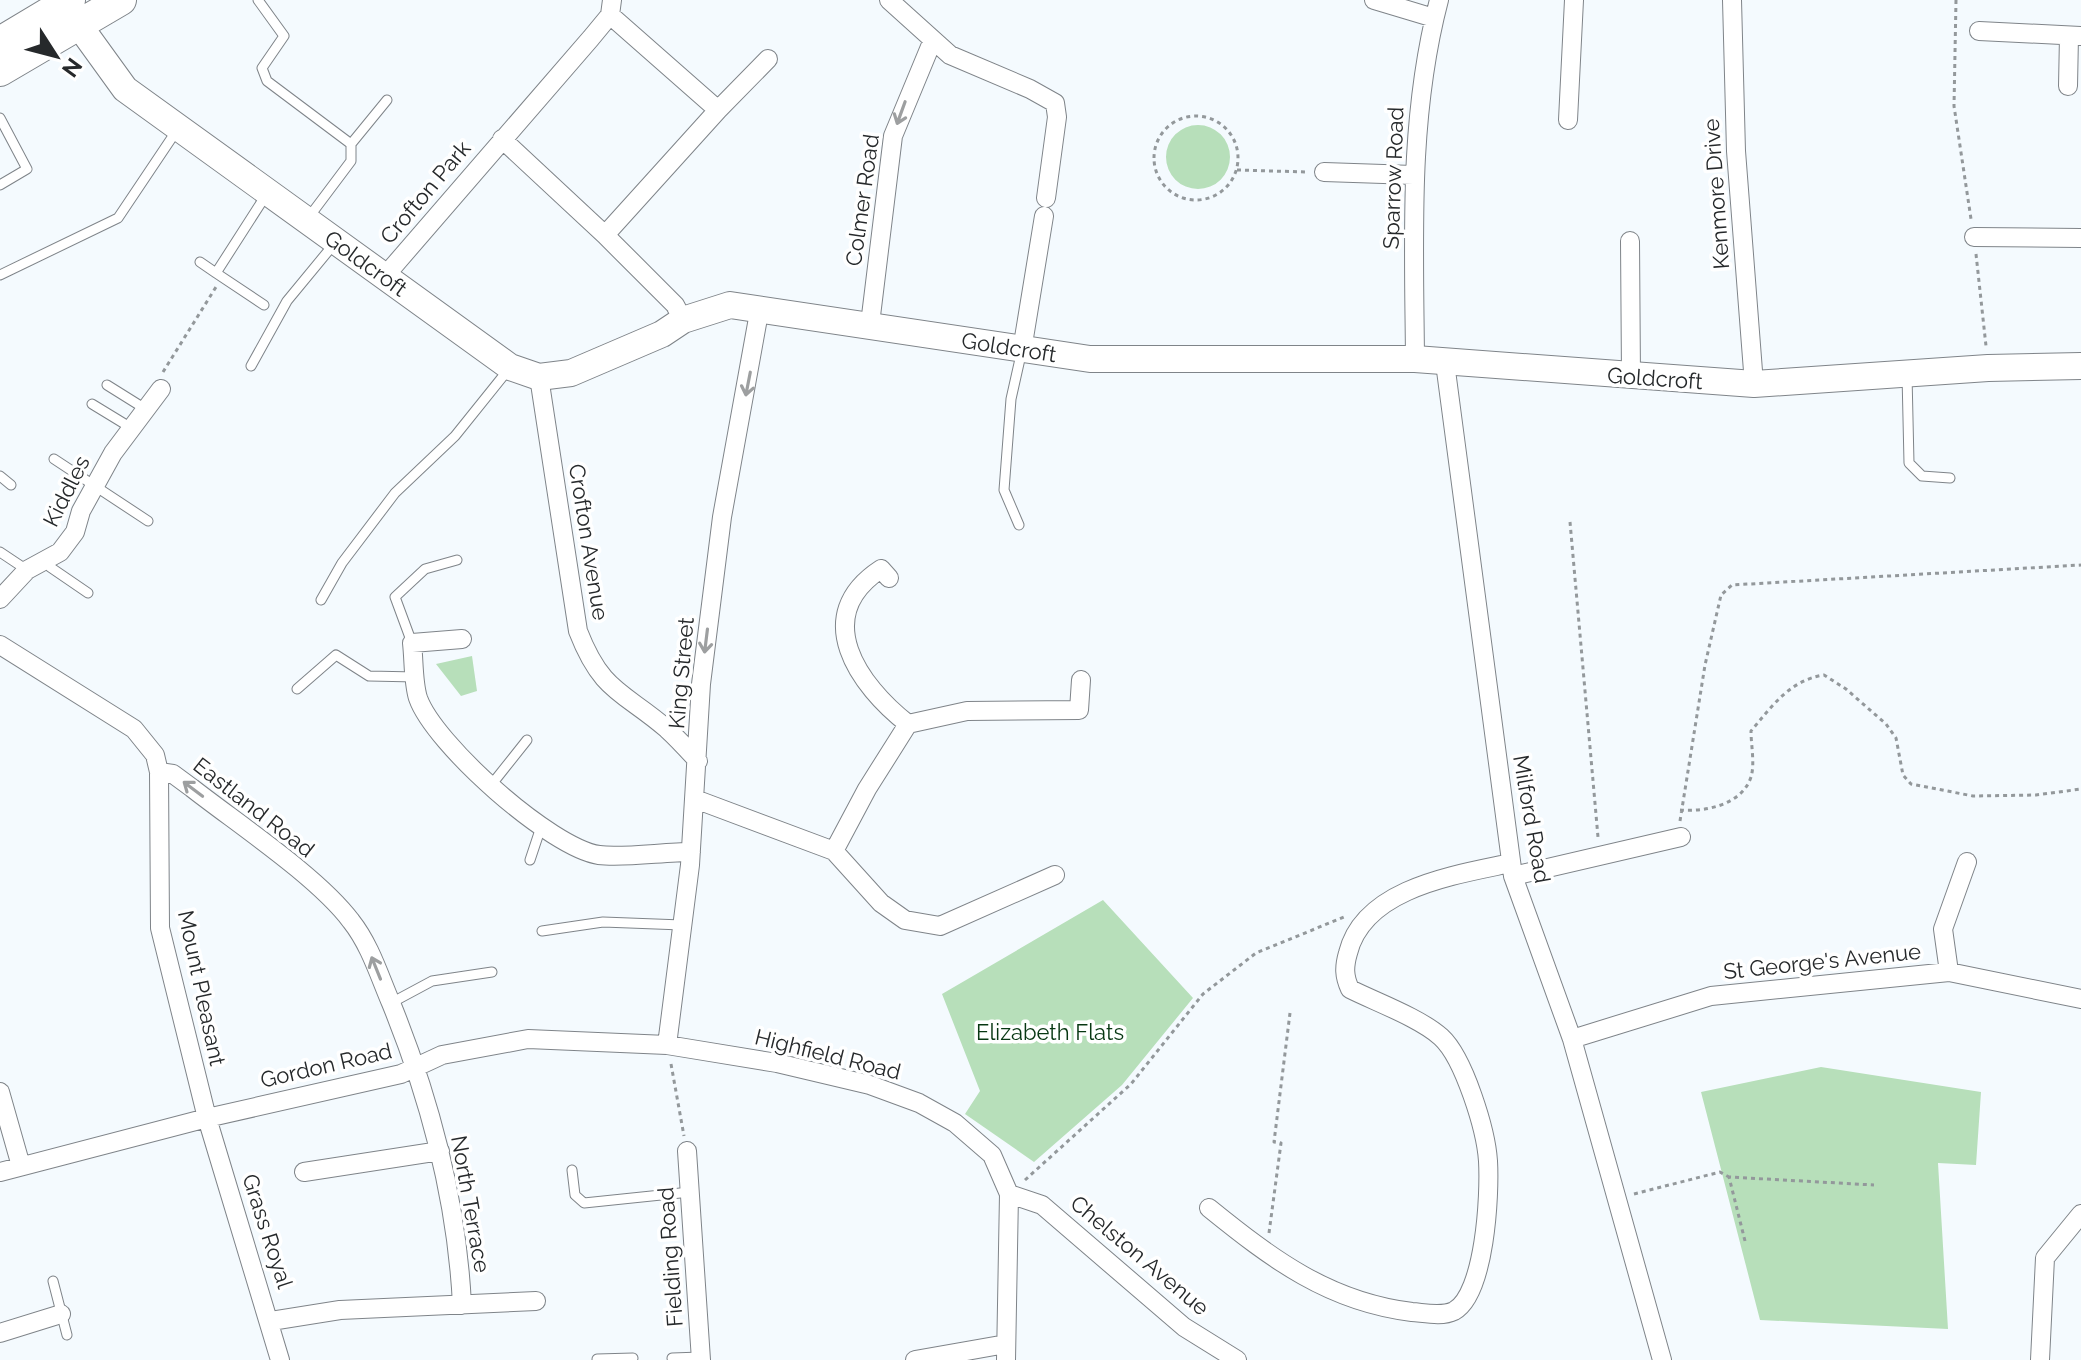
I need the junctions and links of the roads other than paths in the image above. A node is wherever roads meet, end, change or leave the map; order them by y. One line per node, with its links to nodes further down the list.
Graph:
1 (121, 0): 9 (main road)
2 (258, 0): 23 (lane)
3 (889, 0): 13 (street)
4 (1374, 0): 8 (street)
5 (1574, 0): 20 (street)
6 (1732, 0): 51 (street, Kenmore Drive)
7 (611, 8): 18 (street, Crofton Park); 22 (street, Crofton Park)
8 (1436, 9): 25 (street, Sparrow Road)
9 (74, 12): 12 (main road); 15 (main road); 21 (street, Goldcroft)
10 (1979, 31): 11 (street)
11 (2075, 36): 16 (street)
12 (0, 42)
13 (932, 42): 41 (street, Colmer Road, one-way to 41); 42 (street)
14 (768, 59): 18 (street)
15 (0, 71)
16 (2068, 86)
17 (387, 100): 23 (lane)
18 (718, 110): 29 (street)
19 (0, 118): 26 (lane)
20 (1568, 120)
21 (178, 128): 27 (street, Goldcroft); 35 (lane)
22 (502, 139): 29 (street, Crofton Park); 37 (street, Crofton Park)
23 (351, 144): 28 (lane)
24 (1324, 172): 25 (street)
25 (1413, 175): 43 (street, Sparrow Road)
26 (0, 185)
27 (268, 193): 28 (street, Goldcroft); 36 (lane)
28 (307, 220): 33 (street, Goldcroft)
29 (605, 235): 40 (street, Crofton Park)
30 (1974, 237): 31 (street)
31 (2081, 238)
32 (1630, 241): 49 (street)
33 (336, 242): 37 (street, Goldcroft); 45 (lane)
34 (200, 262): 36 (lane)
35 (0, 275)
36 (219, 275): 38 (lane)
37 (385, 276): 47 (street, Goldcroft)
38 (264, 305)
39 (760, 307): 40 (street, Goldcroft); 41 (street, Goldcroft); 80 (street, King Street, one-way to 80)
40 (683, 320): 50 (street, Goldcroft)
41 (870, 324): 42 (street, Goldcroft)
42 (1022, 350): 43 (street, Goldcroft); 63 (lane)
43 (1415, 359): 44 (street, Goldcroft)
44 (1445, 363): 49 (street, Goldcroft); 90 (street, Milford Road)
45 (251, 366)
46 (2081, 366): 48 (street, Goldcroft)
47 (510, 367): 50 (street, Goldcroft); 71 (lane)
48 (1907, 375): 51 (street, Goldcroft); 59 (lane)
49 (1631, 376): 51 (street, Goldcroft)
50 (539, 377): 80 (street, Crofton Avenue)
51 (1754, 384)
52 (107, 385): 55 (lane)
53 (161, 389): 55 (street, Kiddles)
54 (92, 404): 56 (lane)
55 (147, 410): 56 (street, Kiddles)
56 (133, 429): 61 (street, Kiddles)
57 (54, 459): 61 (lane)
58 (0, 476): 60 (lane)
59 (1950, 478)
60 (11, 485)
61 (94, 485): 62 (lane); 65 (street, Kiddles)
62 (148, 521)
63 (1019, 525)
64 (0, 552): 68 (lane)
65 (46, 560): 68 (street, Kiddles); 69 (lane)
66 (457, 560): 73 (lane)
67 (888, 569): 78 (street)
68 (27, 570): 70 (street, Kiddles)
69 (88, 593)
70 (0, 599)
71 (321, 600)
72 (462, 639): 73 (street)
73 (412, 643): 75 (street)
74 (0, 645): 81 (street, Eastland Road)
75 (416, 677): 77 (lane); 82 (street)
76 (1081, 680): 78 (street)
77 (297, 689)
78 (908, 724): 86 (street)
79 (527, 740): 82 (lane)
80 (698, 761): 83 (street, King Street)
81 (159, 772): 97 (street, Eastland Road, one-way to 81); 102 (street, Mount Pleasant)
82 (492, 784): 84 (street)
83 (695, 799): 86 (street); 87 (street, King Street)
84 (541, 827): 87 (street); 88 (lane)
85 (1681, 837): 90 (street)
86 (834, 851): 91 (street)
87 (691, 852): 92 (street, King Street)
88 (530, 860)
89 (1967, 862): 95 (street)
90 (1512, 870): 98 (street, Milford Road); 111 (street)
91 (1055, 875)
92 (682, 925): 93 (lane); 99 (street, King Street)
93 (542, 931)
94 (492, 972): 97 (lane)
95 (1949, 972): 96 (street, St George's Avenue); 98 (street, St George's Avenue)
96 (2081, 999)
97 (391, 1003): 100 (street, Eastland Road)
98 (1572, 1039): 128 (street, Milford Road)
99 (667, 1045): 100 (street, Gordon Road); 110 (street, Highfield Road)
100 (417, 1066): 102 (street, Gordon Road); 103 (street, North Terrace)
101 (0, 1092): 105 (street)
102 (207, 1118): 105 (street, Gordon Road); 117 (street, Grass Royal)
103 (440, 1151): 108 (street); 115 (street, North Terrace)
104 (687, 1151): 109 (street, Fielding Road)
105 (21, 1166): 107 (street, Gordon Road)
106 (572, 1170): 109 (lane)
107 (0, 1172)
108 (304, 1172)
109 (690, 1192): 123 (street, Fielding Road)
110 (1009, 1194): 120 (street, Highfield Road); 127 (street, Chelston Avenue)
111 (1209, 1208)
112 (2081, 1214): 129 (street)
113 (53, 1281): 116 (lane)
114 (536, 1301): 115 (street, North Terrace)
115 (462, 1305): 117 (street, North Terrace)
116 (61, 1314): 118 (street); 119 (lane)
117 (271, 1321): 125 (street, Grass Royal)
118 (0, 1333)
119 (67, 1335)
120 (1006, 1352): 126 (street)
121 (633, 1358): 124 (lane)
122 (672, 1358): 123 (lane)
123 (701, 1358)
124 (597, 1359)
125 (280, 1360)
126 (915, 1360)
127 (1237, 1360)
128 (1662, 1360)
129 (2040, 1360)

